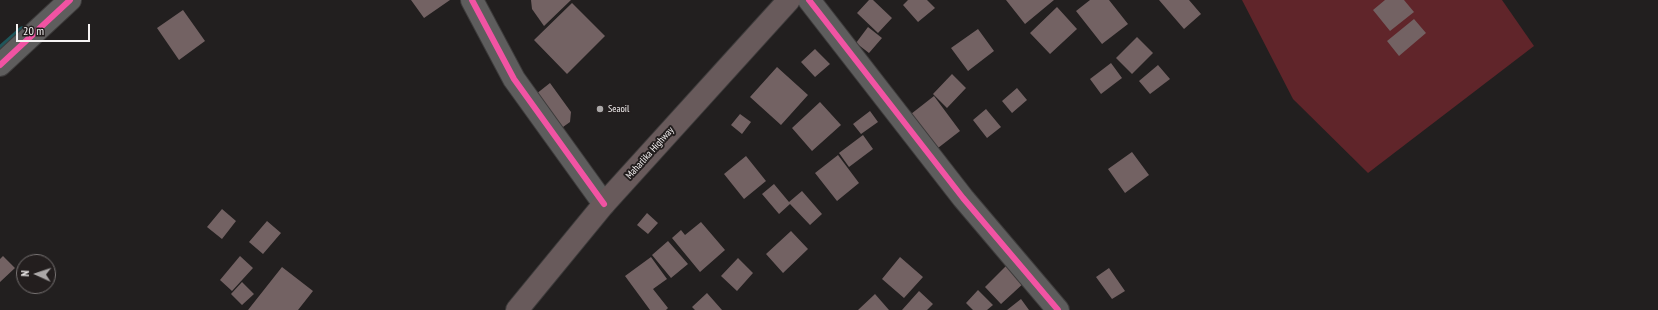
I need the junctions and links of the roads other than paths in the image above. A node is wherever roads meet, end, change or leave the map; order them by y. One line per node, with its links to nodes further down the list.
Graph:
1 (70, 0): 5 (street)
2 (472, 0): 6 (street)
3 (789, 0): 6 (highway, Maharlika Highway)
4 (808, 0): 8 (street)
5 (0, 65)
6 (604, 204): 7 (highway, Maharlika Highway)
7 (517, 310)
8 (1058, 310)

